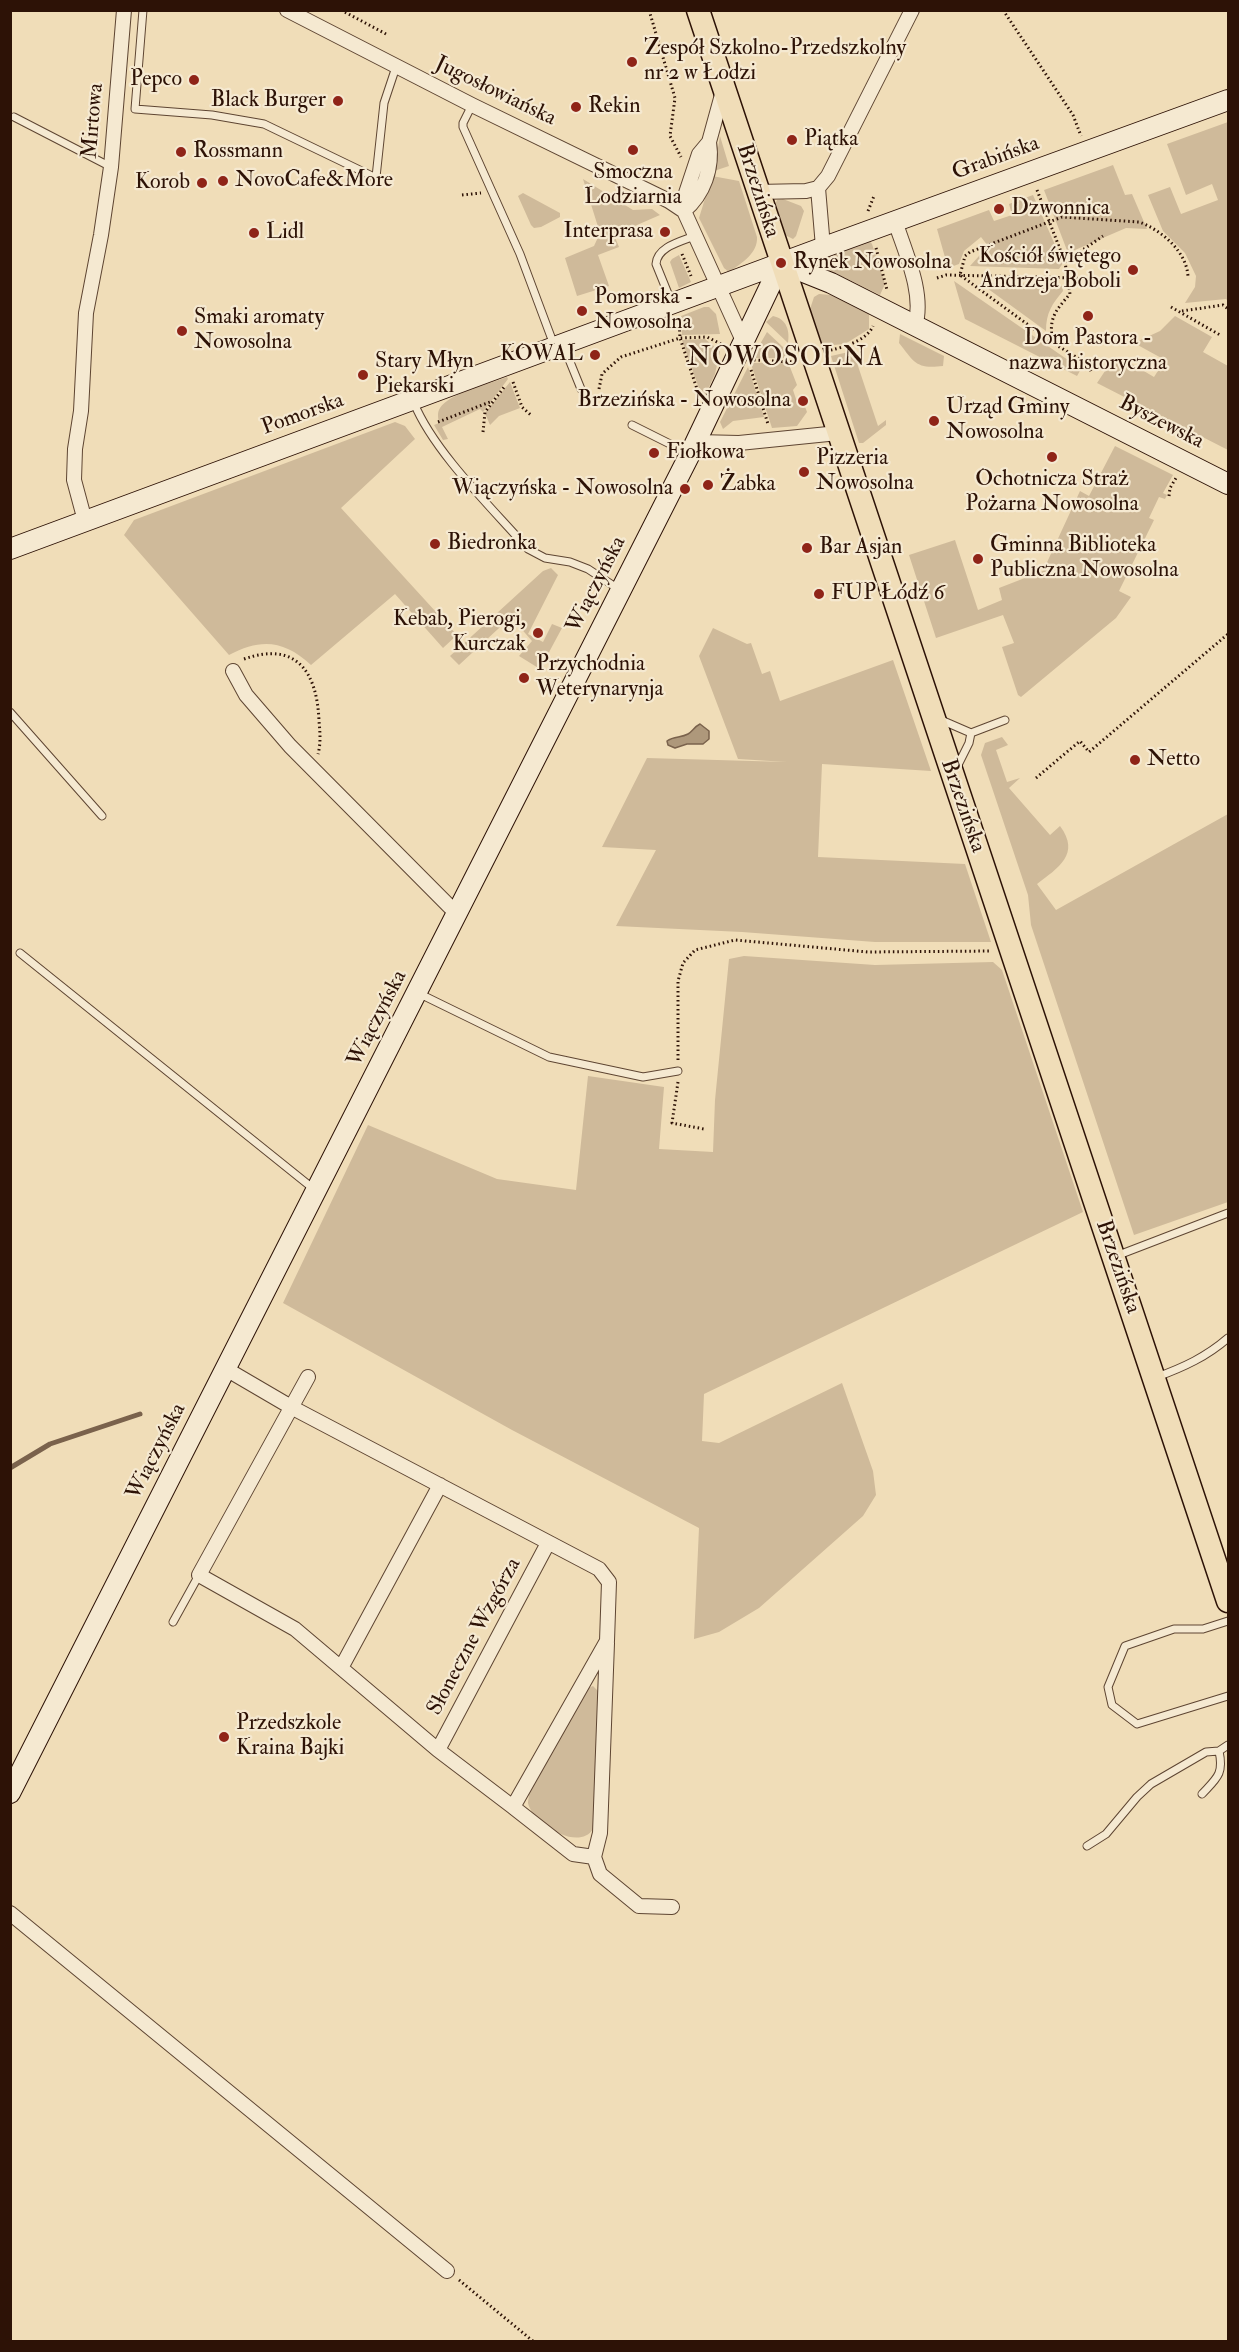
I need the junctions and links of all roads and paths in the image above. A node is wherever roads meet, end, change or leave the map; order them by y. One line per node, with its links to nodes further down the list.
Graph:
1 (124, 10): 17 (street, Mirtowa)
2 (143, 10): 10 (lane)
3 (287, 10): 10 (street, Jugosłowiańska)
4 (341, 10): 9 (path)
5 (649, 10): 16 (path)
6 (698, 10): 11 (main road, Brzezińska)
7 (912, 10): 19 (street)
8 (1003, 10): 15 (path)
9 (386, 34)
10 (396, 67): 13 (street, Jugosłowiańska)
11 (723, 89): 20 (main road, Brzezińska); 24 (street)
12 (1228, 100): 15 (street, Grabińska)
13 (472, 105): 24 (street, Jugosłowiańska); 54 (lane)
14 (14, 117): 17 (lane)
15 (1087, 152): 26 (street, Grabińska)
16 (685, 164)
17 (111, 166): 73 (street, Mirtowa)
18 (1034, 183): 27 (path)
19 (818, 188): 20 (street); 30 (street)
20 (757, 192): 35 (main road, Brzezińska)
21 (482, 193): 22 (path)
22 (462, 195)
23 (874, 196): 25 (path)
24 (684, 211): 28 (street)
25 (865, 219)
26 (895, 221): 30 (street, Grabińska); 48 (street)
27 (1049, 221): 34 (path); 36 (path); 40 (path)
28 (697, 235): 41 (street); 45 (lane)
29 (1103, 236): 34 (path)
30 (823, 247): 35 (street, Grabińska)
31 (875, 247): 42 (path)
32 (681, 252): 33 (path)
33 (676, 254)
34 (1065, 262): 38 (path)
35 (781, 263): 41 (street, Pomorska); 48 (street, Byszewska); 52 (street, Wiączyńska); 68 (main road, Brzezińska)
36 (960, 275): 37 (path); 38 (path); 53 (path)
37 (937, 278)
38 (1068, 278): 39 (path); 53 (path)
39 (1078, 278)
40 (1188, 278)
41 (719, 286): 45 (street, Pomorska); 52 (street)
42 (885, 298)
43 (1171, 307): 46 (path)
44 (1228, 309): 46 (path)
45 (675, 310): 50 (path); 54 (street, Pomorska)
46 (1180, 312): 49 (path)
47 (873, 319): 55 (path)
48 (915, 326): 70 (street, Byszewska)
49 (1220, 335)
50 (680, 338): 51 (path); 58 (path); 60 (path)
51 (722, 339)
52 (744, 343): 69 (street, Wiączyńska)
53 (1053, 343): 57 (path)
54 (559, 346): 59 (lane); 61 (street, Pomorska)
55 (827, 351)
56 (794, 362): 66 (path)
57 (1091, 371)
58 (599, 388)
59 (581, 389)
60 (699, 394)
61 (413, 400): 73 (street, Pomorska); 75 (lane)
62 (493, 401): 63 (path); 64 (path); 67 (path)
63 (532, 416)
64 (436, 422)
65 (632, 425): 69 (lane)
66 (771, 430)
67 (483, 432)
68 (838, 434): 69 (street); 79 (main road, Brzezińska)
69 (694, 448): 75 (street, Wiączyńska)
70 (1228, 484)
71 (1170, 488): 72 (path)
72 (1169, 496)
73 (86, 521): 74 (street, Pomorska)
74 (10, 549)
75 (621, 591): 86 (street, Wiączyńska)
76 (1228, 634): 83 (path)
77 (233, 671): 82 (street); 82 (path)
78 (10, 712): 85 (lane)
79 (931, 713): 81 (lane); 84 (main road, Brzezińska)
80 (1005, 720): 81 (lane)
81 (971, 733): 84 (lane)
82 (314, 770): 86 (street)
83 (1036, 778)
84 (953, 779): 87 (main road, Brzezińska)
85 (102, 816)
86 (458, 914): 89 (street, Wiączyńska)
87 (1011, 951): 90 (path); 94 (main road, Brzezińska)
88 (20, 953): 92 (lane)
89 (418, 993): 90 (lane); 92 (street, Wiączyńska)
90 (678, 1071): 91 (path)
91 (704, 1129)
92 (317, 1191): 96 (street, Wiączyńska)
93 (1228, 1213): 94 (lane)
94 (1113, 1257): 98 (main road, Brzezińska)
95 (1228, 1338): 98 (lane)
96 (226, 1369): 99 (street, Słoneczne Wzgórza); 112 (street, Wiączyńska)
97 (308, 1377): 99 (street)
98 (1154, 1378): 103 (main road, Brzezińska)
99 (291, 1407): 100 (street, Słoneczne Wzgórza); 102 (street)
100 (440, 1485): 101 (street, Słoneczne Wzgórza); 107 (street)
101 (548, 1543): 106 (street, Słoneczne Wzgórza); 110 (street, Słoneczne Wzgórza)
102 (199, 1575): 105 (lane); 107 (street, Słoneczne Wzgórza)
103 (1228, 1601)
104 (1228, 1621): 108 (lane)
105 (173, 1622)
106 (607, 1641): 114 (street, Słoneczne Wzgórza); 116 (street, Słoneczne Wzgórza)
107 (341, 1668): 110 (street, Słoneczne Wzgórza)
108 (1228, 1696)
109 (1228, 1745): 111 (lane)
110 (438, 1750): 114 (street, Słoneczne Wzgórza)
111 (1219, 1750): 113 (lane); 115 (lane)
112 (10, 1793)
113 (1202, 1794)
114 (513, 1807): 116 (street, Słoneczne Wzgórza)
115 (1087, 1846)
116 (594, 1857): 117 (street)
117 (672, 1907)
118 (10, 1913): 119 (street)
119 (447, 2271): 120 (path)
120 (534, 2342)

